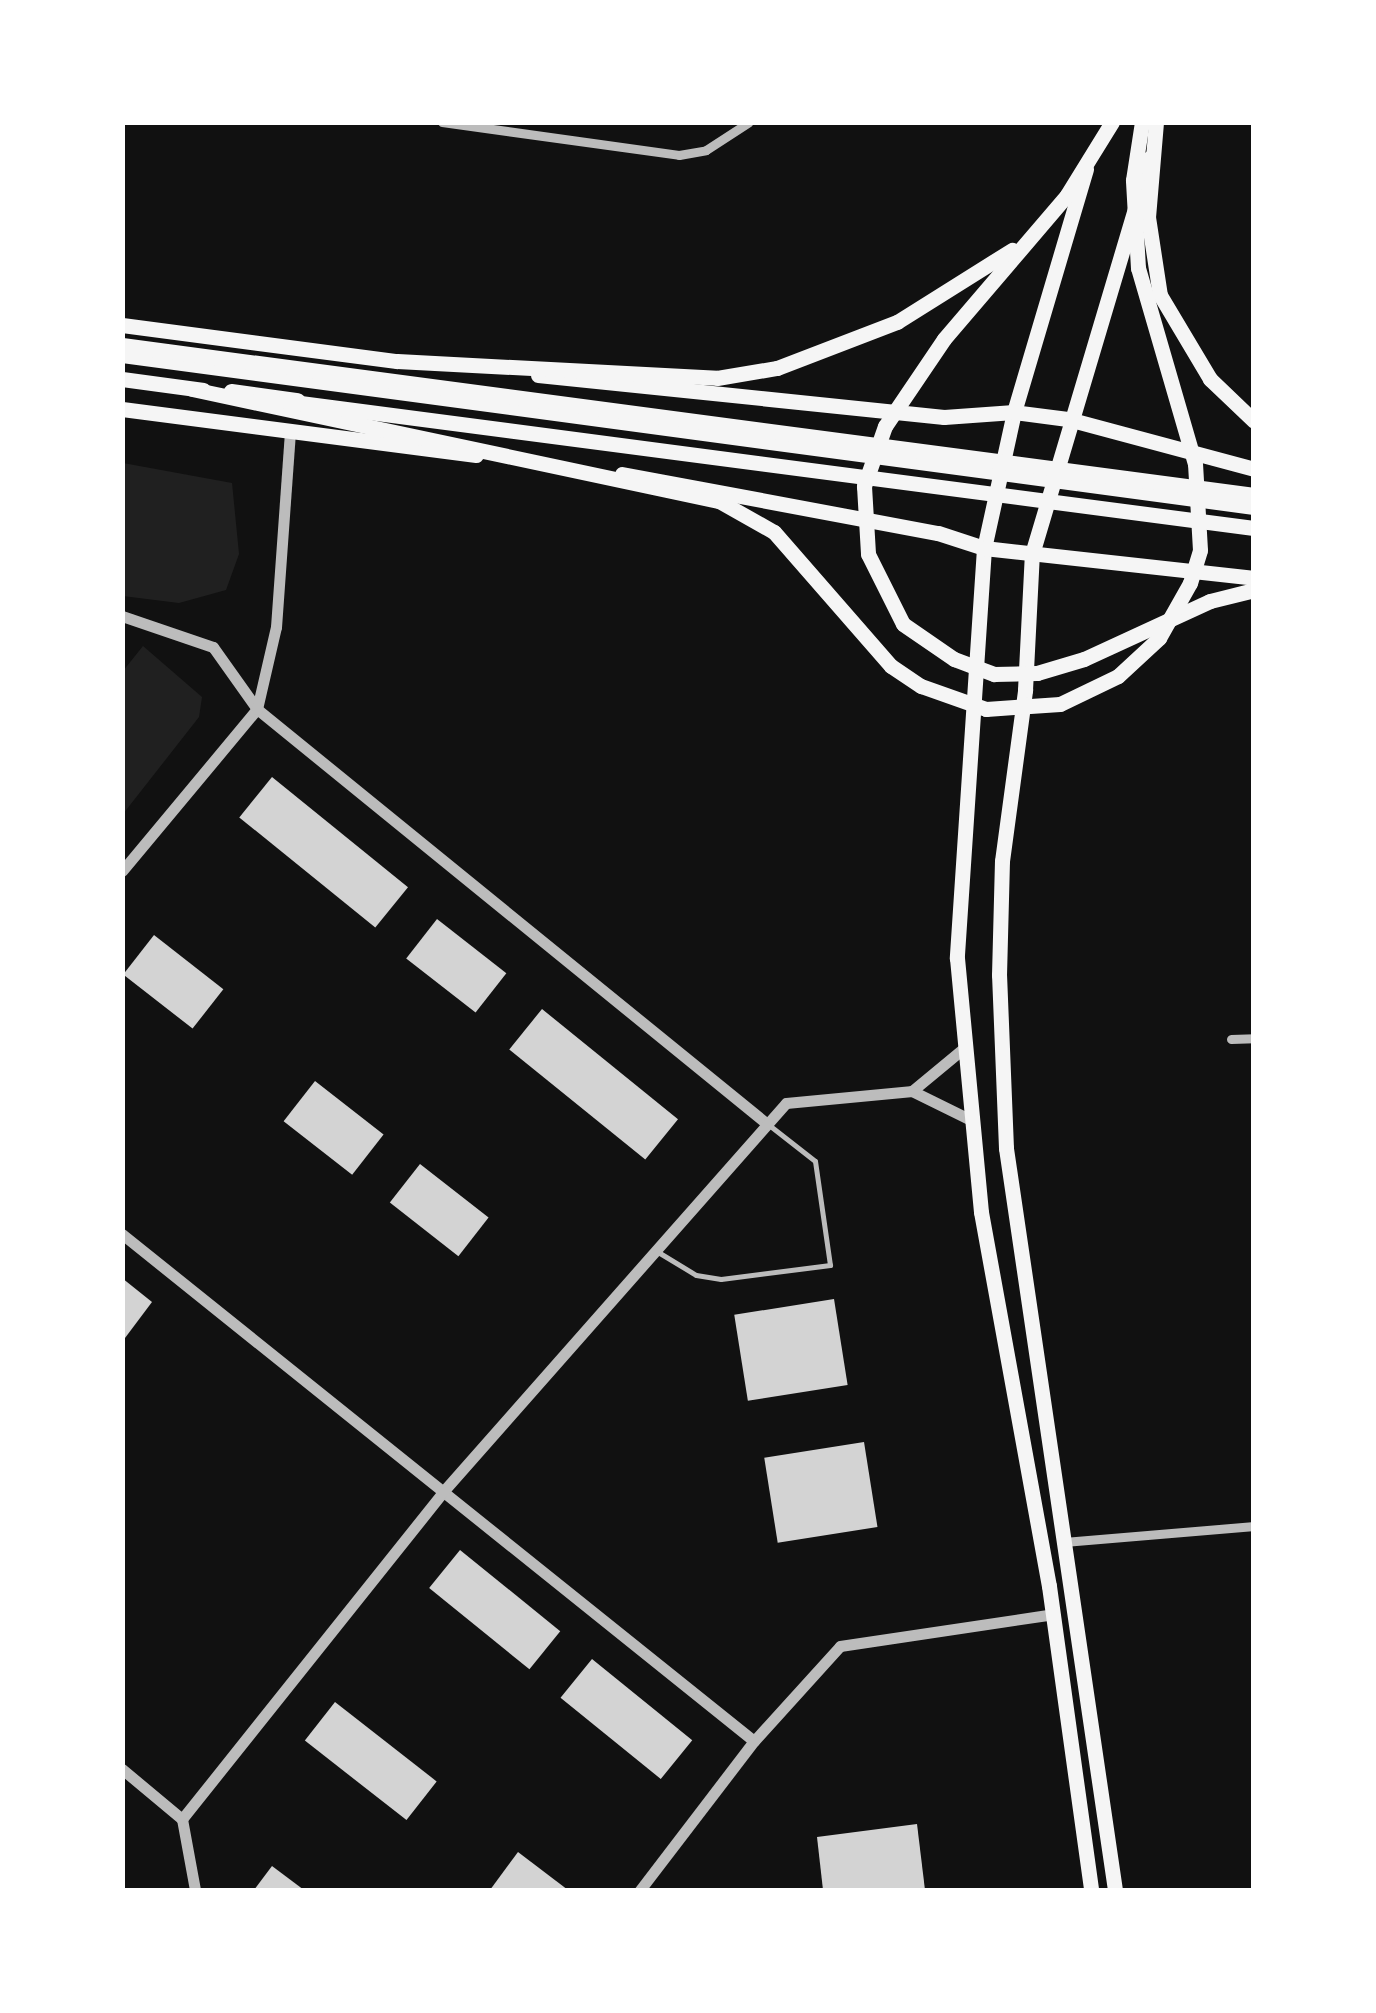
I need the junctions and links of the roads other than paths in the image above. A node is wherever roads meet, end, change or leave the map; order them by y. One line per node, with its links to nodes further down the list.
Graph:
1 (442, 122): 2 (street)
2 (750, 122)
3 (1101, 122): 14 (main road)
4 (1112, 122): 7 (main road)
5 (1142, 122): 12 (main road)
6 (1158, 122): 15 (main road); 16 (main road)
7 (1035, 233): 8 (main road); 25 (main road)
8 (122, 325): 14 (main road)
9 (122, 345): 19 (main road)
10 (122, 355): 20 (main road)
11 (122, 378): 12 (main road); 21 (main road)
12 (192, 389): 21 (main road)
13 (122, 409): 17 (main road)
14 (1014, 412): 15 (main road); 22 (main road)
15 (1068, 419): 18 (main road); 23 (main road)
16 (1254, 420)
17 (290, 432): 22 (main road); 27 (street)
18 (1254, 469)
19 (1254, 495)
20 (1254, 507)
21 (1254, 526)
22 (984, 548): 23 (main road); 31 (main road)
23 (1032, 554): 24 (main road); 39 (main road)
24 (1254, 578)
25 (1254, 590)
26 (122, 616): 27 (street)
27 (257, 709): 28 (street); 34 (street)
28 (122, 871)
29 (1254, 1038): 30 (street)
30 (1230, 1039)
31 (964, 1048): 32 (street); 33 (main road)
32 (912, 1091): 33 (street); 34 (street)
33 (968, 1119): 40 (main road)
34 (766, 1123): 36 (street); 36 (lane)
35 (122, 1234): 37 (street)
36 (655, 1250): 37 (street)
37 (441, 1494): 41 (street); 43 (street)
38 (1254, 1526): 39 (street)
39 (1064, 1542): 47 (main road)
40 (1053, 1614): 41 (street); 46 (main road)
41 (754, 1740): 45 (street)
42 (122, 1769): 43 (street)
43 (182, 1819): 44 (street)
44 (195, 1890)
45 (640, 1890)
46 (1091, 1890)
47 (1115, 1890)

